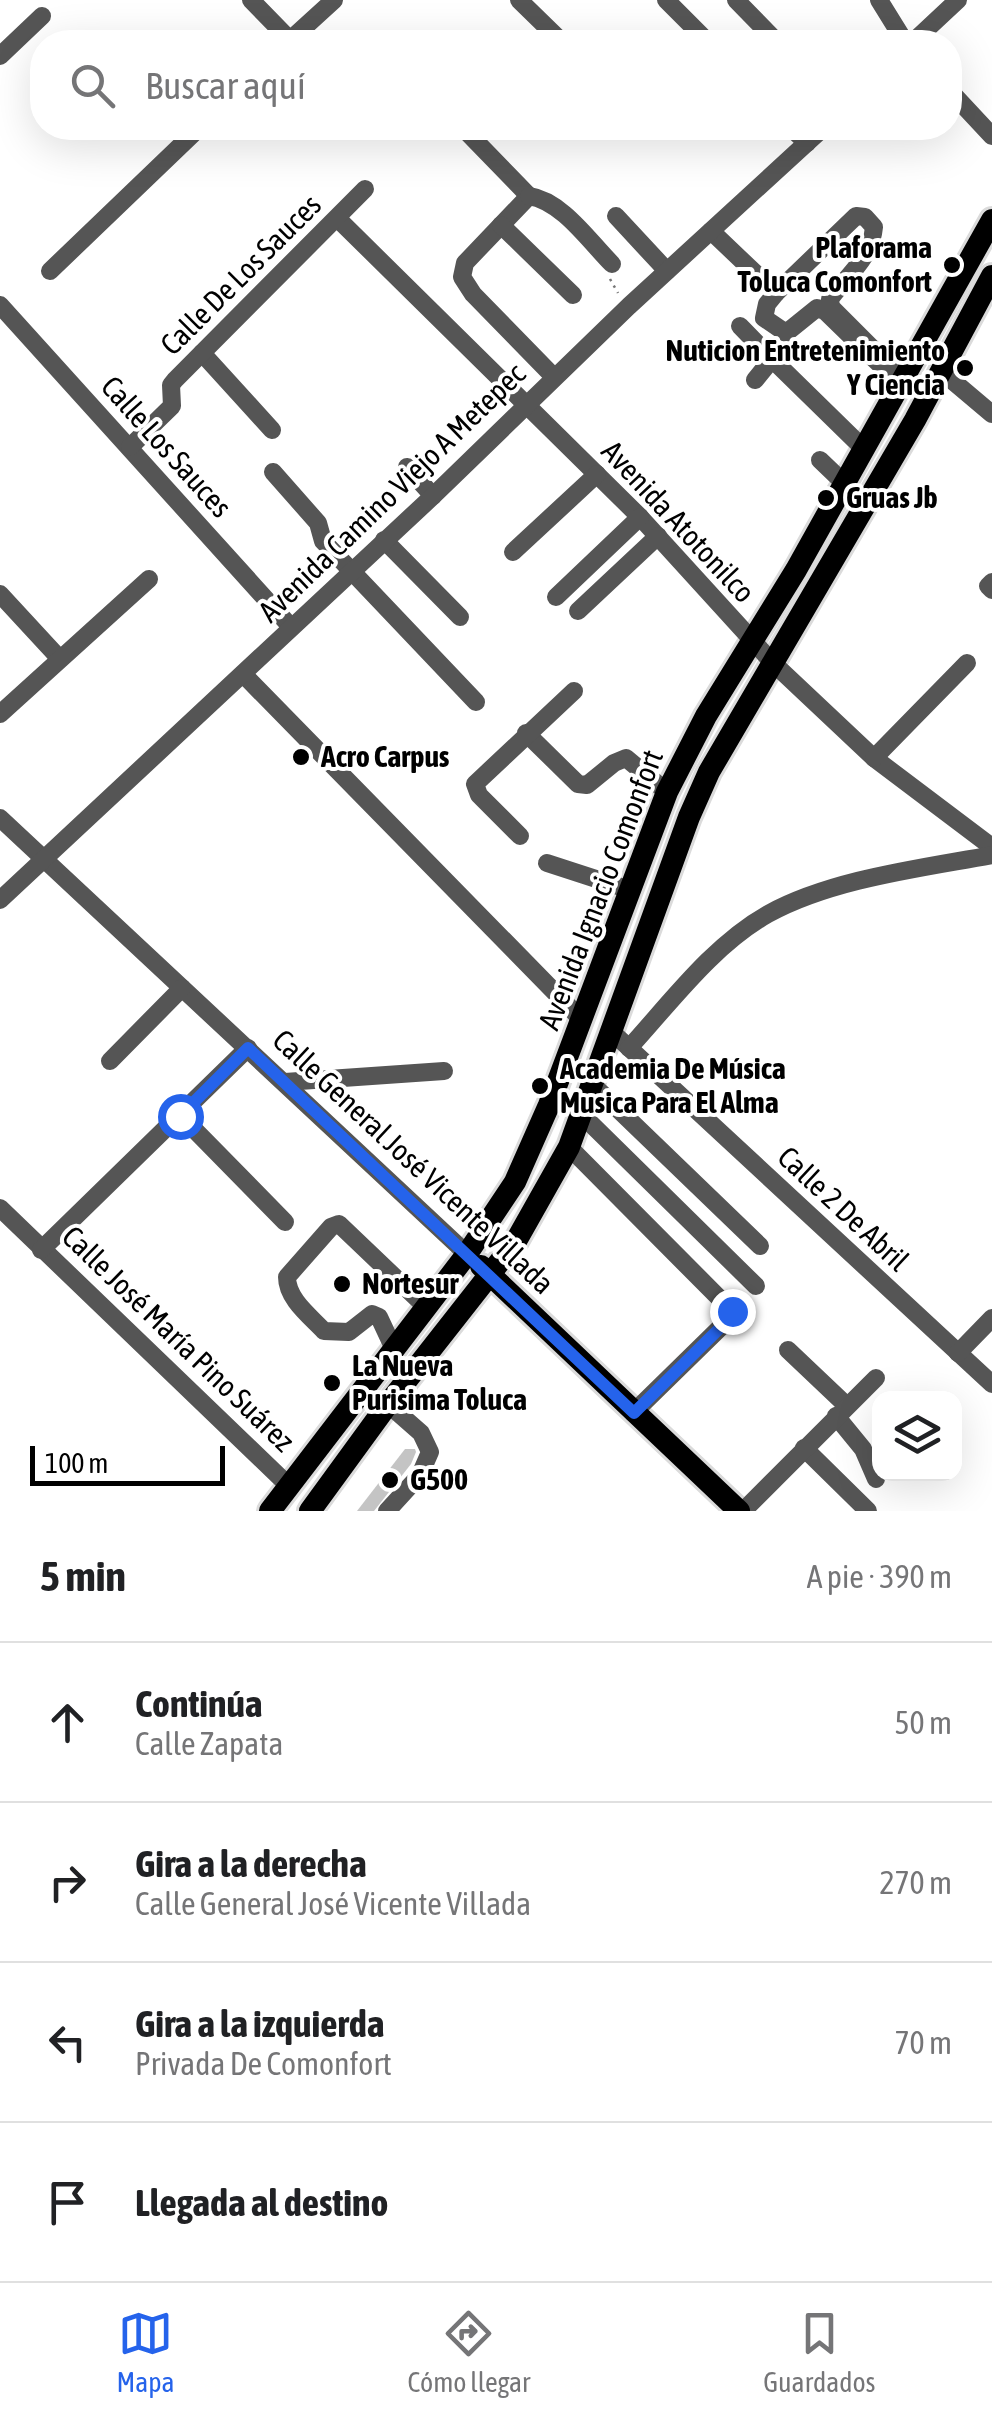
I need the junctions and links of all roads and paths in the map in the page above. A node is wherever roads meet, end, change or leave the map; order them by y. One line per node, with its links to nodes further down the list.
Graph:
1 (251, 0): 9 (street)
2 (334, 0): 10 (street)
3 (519, 0): 11 (street)
4 (666, 0): 12 (street)
5 (736, 0): 13 (street)
6 (879, 0): 14 (street)
7 (958, 0): 15 (street)
8 (42, 16): 16 (street)
9 (278, 30)
10 (302, 30)
11 (550, 30)
12 (696, 30)
13 (765, 30)
14 (898, 30)
15 (926, 30)
16 (0, 56)
17 (962, 104): 18 (street)
18 (992, 136)
19 (187, 140): 32 (street)
20 (475, 140): 25 (street)
21 (803, 140): 23 (street)
22 (809, 140): 23 (street, Avenida Camino Viejo A Metepec)
23 (806, 143): 30 (street, Avenida Camino Viejo A Metepec)
24 (365, 190): 27 (street, Calle De Los Sauces)
25 (529, 196): 29 (street); 31 (street)
26 (616, 216): 33 (street)
27 (338, 219): 39 (street, Calle De Los Sauces); 45 (street, Avenida Atotonilco)
28 (992, 220): 44 (main road, Avenida Ignacio Comonfort)
29 (501, 225): 36 (street); 42 (street)
30 (711, 231): 33 (street, Avenida Camino Viejo A Metepec); 35 (street)
31 (612, 264)
32 (50, 271)
33 (667, 271): 42 (street, Avenida Camino Viejo A Metepec)
34 (992, 276): 41 (main road, Avenida Ignacio Comonfort)
35 (776, 294): 44 (street); 44 (street)
36 (572, 296)
37 (0, 305): 48 (street, Calle Los Sauces)
38 (740, 326): 40 (street)
39 (202, 353): 47 (street); 48 (street, Calle De Los Sauces)
40 (772, 359): 43 (street); 49 (street)
41 (941, 370): 46 (street); 69 (main road, Avenida Ignacio Comonfort)
42 (554, 377): 45 (street, Avenida Camino Viejo A Metepec)
43 (755, 380)
44 (902, 380): 49 (main road, Avenida Ignacio Comonfort)
45 (524, 405): 53 (street, Avenida Atotonilco); 55 (street, Avenida Camino Viejo A Metepec)
46 (992, 414)
47 (272, 430)
48 (130, 447): 66 (street, Calle Los Sauces)
49 (864, 450): 54 (main road, Avenida Ignacio Comonfort)
50 (820, 460): 54 (street)
51 (407, 467): 55 (street)
52 (272, 472): 60 (street)
53 (597, 474): 56 (street, Avenida Atotonilco); 59 (street)
54 (845, 484): 67 (main road, Avenida Ignacio Comonfort)
55 (434, 496): 58 (street, Avenida Camino Viejo A Metepec)
56 (640, 517): 57 (street, Avenida Atotonilco); 63 (street)
57 (658, 536): 64 (street); 67 (street, Avenida Atotonilco)
58 (384, 540): 60 (street, Avenida Camino Viejo A Metepec); 65 (street)
59 (513, 552)
60 (353, 570): 66 (street, Avenida Camino Viejo A Metepec); 73 (street)
61 (149, 579): 68 (street)
62 (0, 594): 68 (street)
63 (556, 597)
64 (578, 611)
65 (460, 617)
66 (291, 627): 71 (street, Avenida Camino Viejo A Metepec)
67 (754, 642): 69 (street, Avenida Atotonilco); 77 (main road, Avenida Ignacio Comonfort)
68 (60, 659): 74 (street)
69 (772, 662): 76 (street, Avenida Atotonilco); 88 (main road, Avenida Ignacio Comonfort)
70 (967, 663): 76 (street)
71 (243, 674): 82 (street, Avenida Camino Viejo A Metepec); 87 (street)
72 (574, 691): 75 (street)
73 (476, 702)
74 (0, 714)
75 (526, 734): 77 (street); 79 (street)
76 (874, 758): 80 (street, Avenida Atotonilco)
77 (667, 792): 84 (main road, Avenida Ignacio Comonfort)
78 (0, 818): 82 (street, Calle General José Vicente Villada)
79 (520, 836)
80 (992, 847)
81 (992, 855): 88 (street)
82 (43, 860): 85 (street, Avenida Camino Viejo A Metepec); 86 (street, Calle General José Vicente Villada)
83 (548, 863): 84 (street)
84 (630, 890): 87 (main road, Avenida Ignacio Comonfort)
85 (0, 900)
86 (182, 988): 89 (street, Calle General José Vicente Villada); 90 (street)
87 (582, 1020): 103 (main road, Avenida Ignacio Comonfort)
88 (621, 1040): 93 (main road, Avenida Ignacio Comonfort); 111 (street, Calle 2 De Abril)
89 (248, 1048): 92 (street, Calle General José Vicente Villada); 95 (street)
90 (110, 1061)
91 (444, 1071): 92 (street)
92 (285, 1082): 103 (street, Calle General José Vicente Villada)
93 (593, 1085): 94 (main road, Avenida Ignacio Comonfort); 101 (street)
94 (580, 1114): 96 (main road, Avenida Ignacio Comonfort); 105 (street)
95 (180, 1116): 99 (street); 102 (street)
96 (569, 1148): 104 (main road, Avenida Ignacio Comonfort); 116 (street)
97 (0, 1208): 98 (street, Calle José María Pino Suárez)
98 (14, 1222): 100 (street); 102 (street, Calle José María Pino Suárez)
99 (285, 1222)
100 (0, 1236)
101 (760, 1246)
102 (41, 1250): 119 (street, Calle José María Pino Suárez)
103 (468, 1254): 104 (main road, Calle General José Vicente Villada); 106 (main road, Avenida Ignacio Comonfort)
104 (492, 1276): 114 (main road, Avenida Ignacio Comonfort); 116 (main road, Calle General José Vicente Villada)
105 (756, 1286)
106 (421, 1311): 107 (street); 107 (street); 109 (main road, Avenida Ignacio Comonfort)
107 (379, 1317): 109 (street)
108 (992, 1318): 111 (street)
109 (393, 1347): 119 (main road, Avenida Ignacio Comonfort)
110 (788, 1350): 115 (street)
111 (958, 1354): 113 (street, Calle 2 De Abril)
112 (876, 1378): 115 (street)
113 (992, 1384)
114 (388, 1404): 120 (main road, Avenida Ignacio Comonfort); 122 (street)
115 (841, 1411): 117 (street); 118 (street)
116 (634, 1413): 123 (main road, Calle General José Vicente Villada)
117 (804, 1448): 123 (street); 124 (street)
118 (872, 1469)
119 (289, 1486): 120 (main road, Calle José María Pino Suárez); 121 (main road, Avenida Ignacio Comonfort)
120 (313, 1510)
121 (270, 1511)
122 (388, 1511)
123 (741, 1511)
124 (868, 1511)

